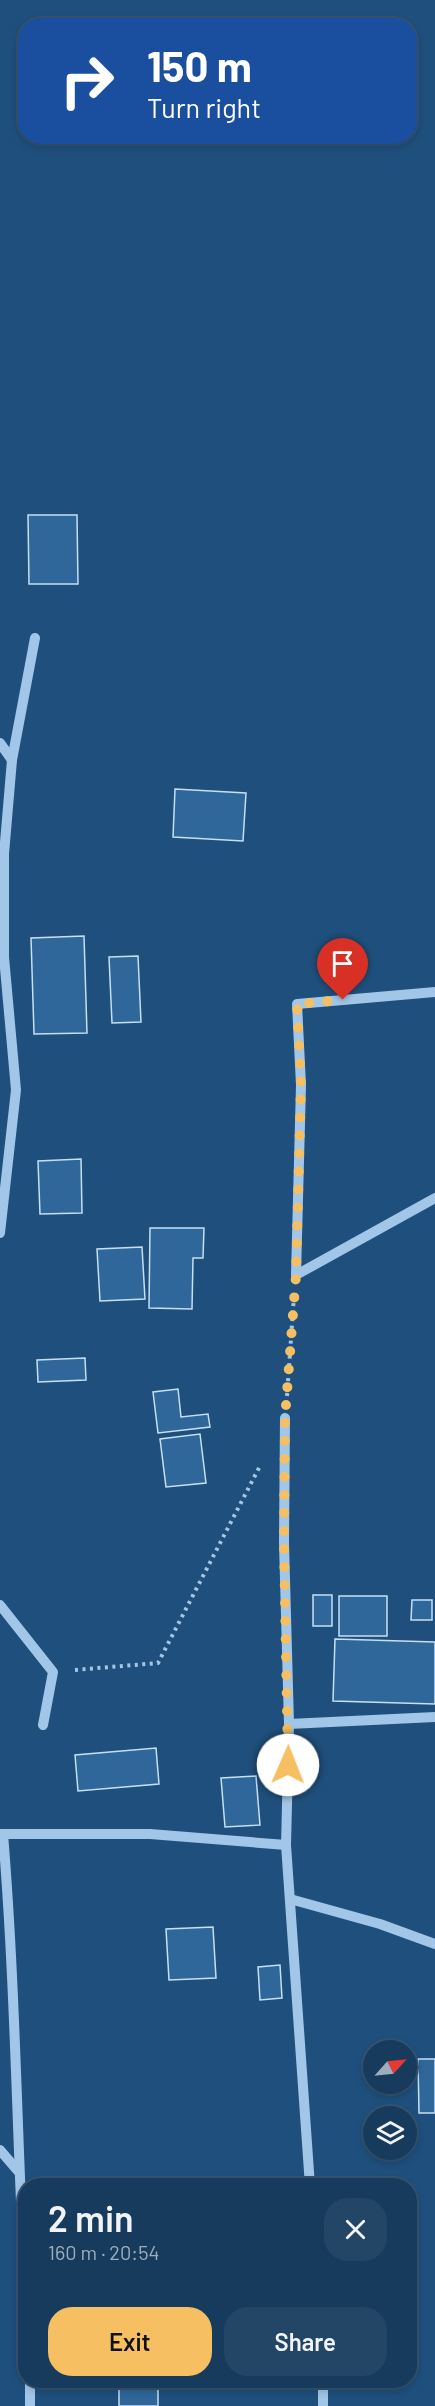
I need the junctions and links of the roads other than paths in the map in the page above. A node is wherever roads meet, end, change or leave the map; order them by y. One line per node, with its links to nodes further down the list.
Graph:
1 (35, 638): 3 (street)
2 (0, 743): 3 (street)
3 (12, 760): 5 (street)
4 (435, 992): 7 (street)
5 (11, 1033): 6 (street); 8 (street)
6 (0, 1043)
7 (435, 1198)
8 (0, 1233)
9 (285, 1418): 12 (street)
10 (0, 1605): 13 (street)
11 (435, 1717): 12 (street)
12 (289, 1724): 15 (street)
13 (43, 1725)
14 (2, 1834): 15 (street); 19 (street)
15 (286, 1845): 16 (street)
16 (290, 1899): 17 (street); 21 (street)
17 (435, 1944)
18 (0, 2150): 19 (street)
19 (18, 2171): 20 (street)
20 (18, 2178)
21 (309, 2178)
22 (30, 2388): 24 (street)
23 (323, 2388): 25 (street)
24 (30, 2406)
25 (323, 2406)

